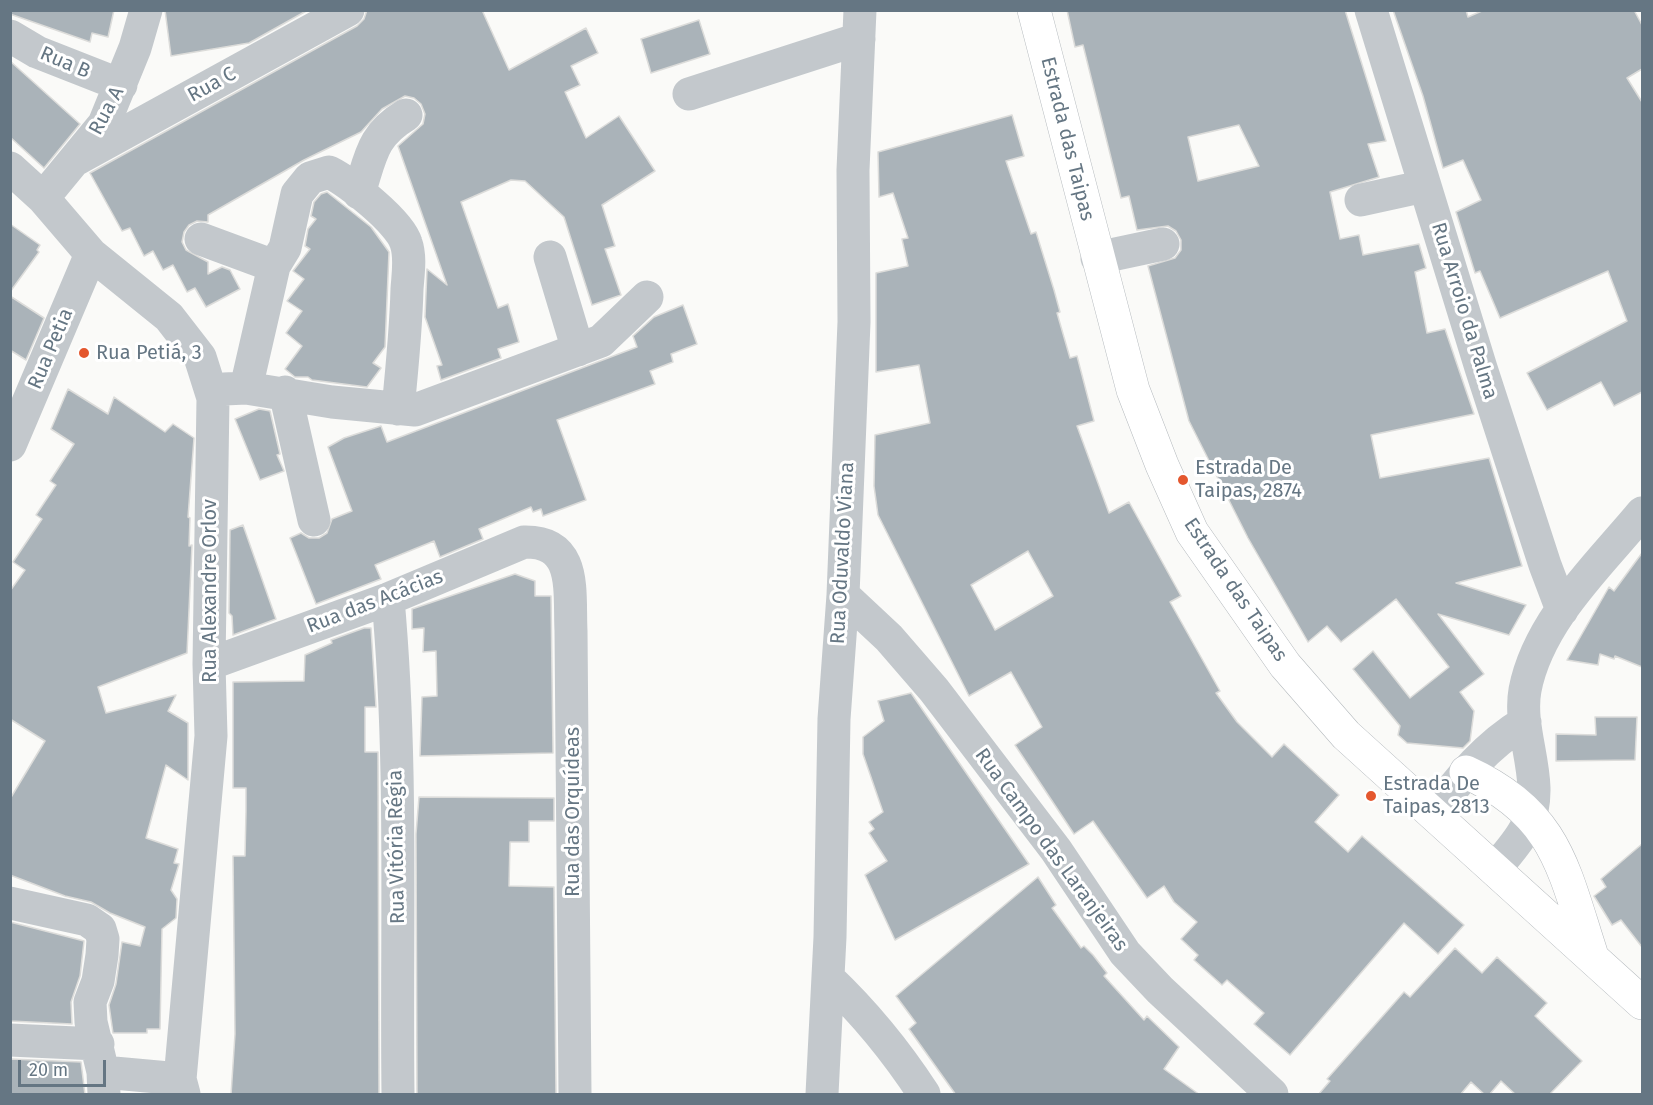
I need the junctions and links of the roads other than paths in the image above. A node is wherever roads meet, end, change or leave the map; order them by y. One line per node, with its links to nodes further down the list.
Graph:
1 (146, 10): 7 (street, Rua A)
2 (348, 10): 10 (street, Rua C)
3 (1034, 10): 20 (main road, Estrada das Taipas)
4 (1371, 10): 12 (street, Rua Arroio da Palma)
5 (860, 25): 8 (street); 32 (street, Rua Oduvaldo Viana)
6 (10, 36): 7 (street, Rua B)
7 (121, 85): 10 (street, Rua A)
8 (689, 94)
9 (406, 114): 13 (street)
10 (75, 160): 14 (street, Rua A)
11 (10, 168): 14 (street, Rua Alexandre Orlov)
12 (1425, 186): 15 (street); 34 (street, Rua Arroio da Palma)
13 (359, 193): 21 (street); 27 (street)
14 (43, 198): 18 (street, Rua Alexandre Orlov)
15 (1361, 200)
16 (201, 239): 21 (street)
17 (1163, 244): 20 (street)
18 (91, 254): 25 (street, Rua Alexandre Orlov); 28 (street, Rua Petia)
19 (550, 256): 23 (street)
20 (1097, 258): 38 (main road, Estrada das Taipas)
21 (274, 266): 24 (street)
22 (647, 297): 23 (street)
23 (578, 350): 27 (street)
24 (246, 388): 25 (street); 26 (street)
25 (211, 389): 35 (street, Rua Alexandre Orlov)
26 (285, 392): 27 (street); 30 (street)
27 (398, 409)
28 (10, 445)
29 (1642, 513): 34 (street)
30 (314, 520)
31 (542, 542): 33 (street, Rua das Acácias); 49 (street, Rua das Orquídeas)
32 (843, 595): 43 (street, Rua Oduvaldo Viana); 52 (street, Rua Campo das Laranjeiras)
33 (388, 599): 35 (street, Rua das Acácias); 48 (street, Rua Vitória Régia)
34 (1562, 610): 36 (street)
35 (209, 664): 47 (street, Rua Alexandre Orlov)
36 (1525, 722): 37 (street); 39 (street)
37 (1466, 772): 38 (street); 39 (main road)
38 (1434, 814): 40 (main road, Estrada das Taipas)
39 (1531, 814): 40 (street); 42 (main road)
40 (1495, 869): 42 (main road, Estrada das Taipas)
41 (10, 903): 46 (street)
42 (1591, 955): 44 (main road, Estrada das Taipas)
43 (828, 978): 50 (street, Rua Oduvaldo Viana); 51 (street)
44 (1642, 1003)
45 (10, 1040): 46 (street)
46 (101, 1070): 47 (street)
47 (182, 1087)
48 (398, 1095)
49 (575, 1095)
50 (822, 1095)
51 (924, 1095)
52 (1272, 1095)

